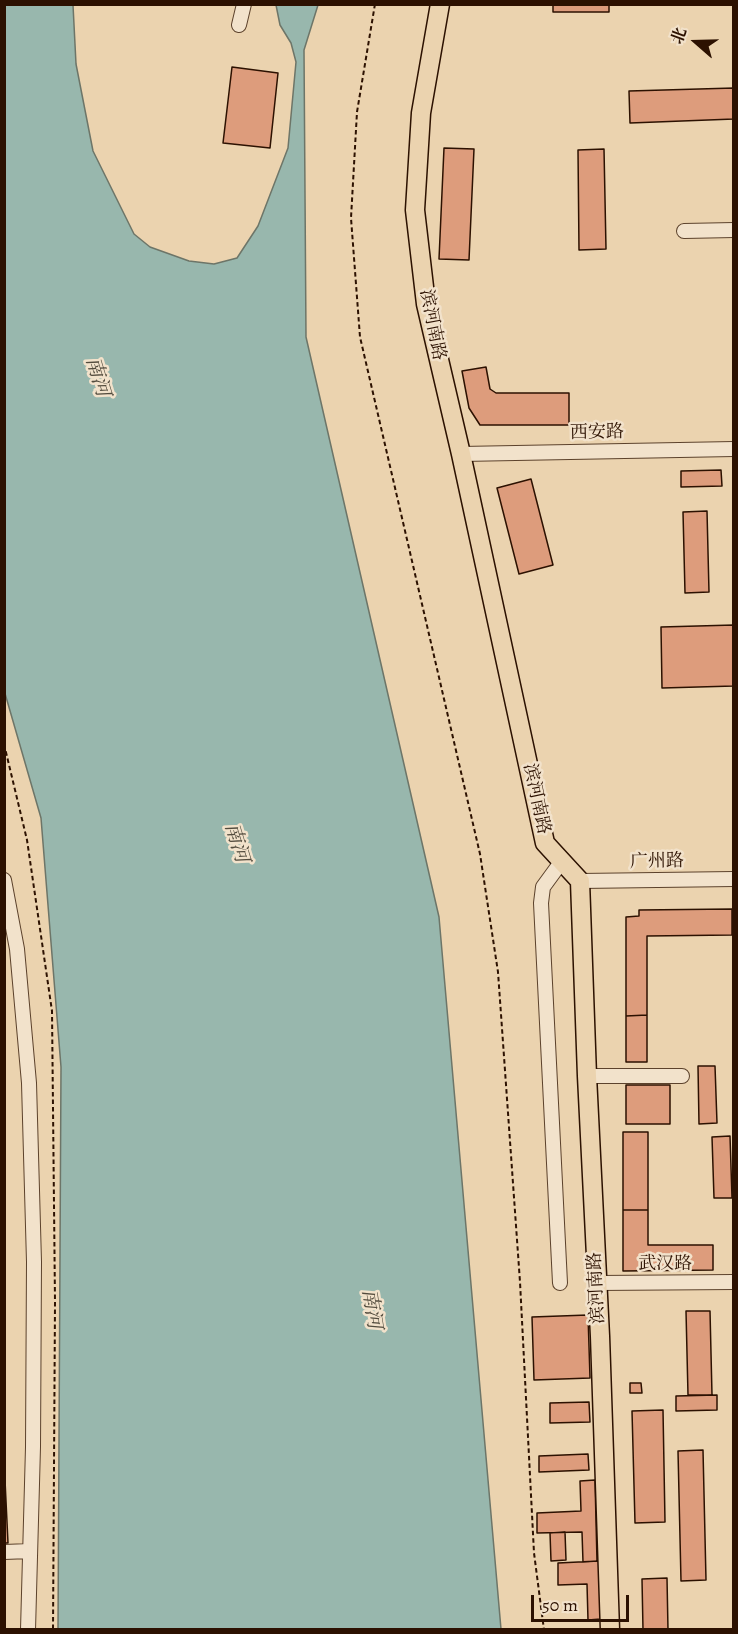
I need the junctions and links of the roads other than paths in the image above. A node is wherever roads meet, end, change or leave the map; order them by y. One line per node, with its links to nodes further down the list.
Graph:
1 (244, 4): 3 (street)
2 (440, 4): 7 (main road, 滨河南路)
3 (239, 25)
4 (734, 230): 5 (street)
5 (684, 231)
6 (734, 449): 7 (street, 西安路)
7 (461, 454): 8 (main road, 滨河南路)
8 (562, 861): 11 (main road, 滨河南路); 15 (street)
9 (734, 879): 11 (street, 广州路)
10 (4, 880): 17 (street)
11 (580, 881): 12 (main road, 滨河南路)
12 (587, 1076): 13 (street); 16 (main road, 滨河南路)
13 (682, 1076)
14 (734, 1282): 16 (street, 武汉路)
15 (560, 1283)
16 (597, 1283): 20 (main road, 滨河南路)
17 (30, 1551): 18 (street); 19 (street)
18 (4, 1552)
19 (28, 1629)
20 (610, 1629)

